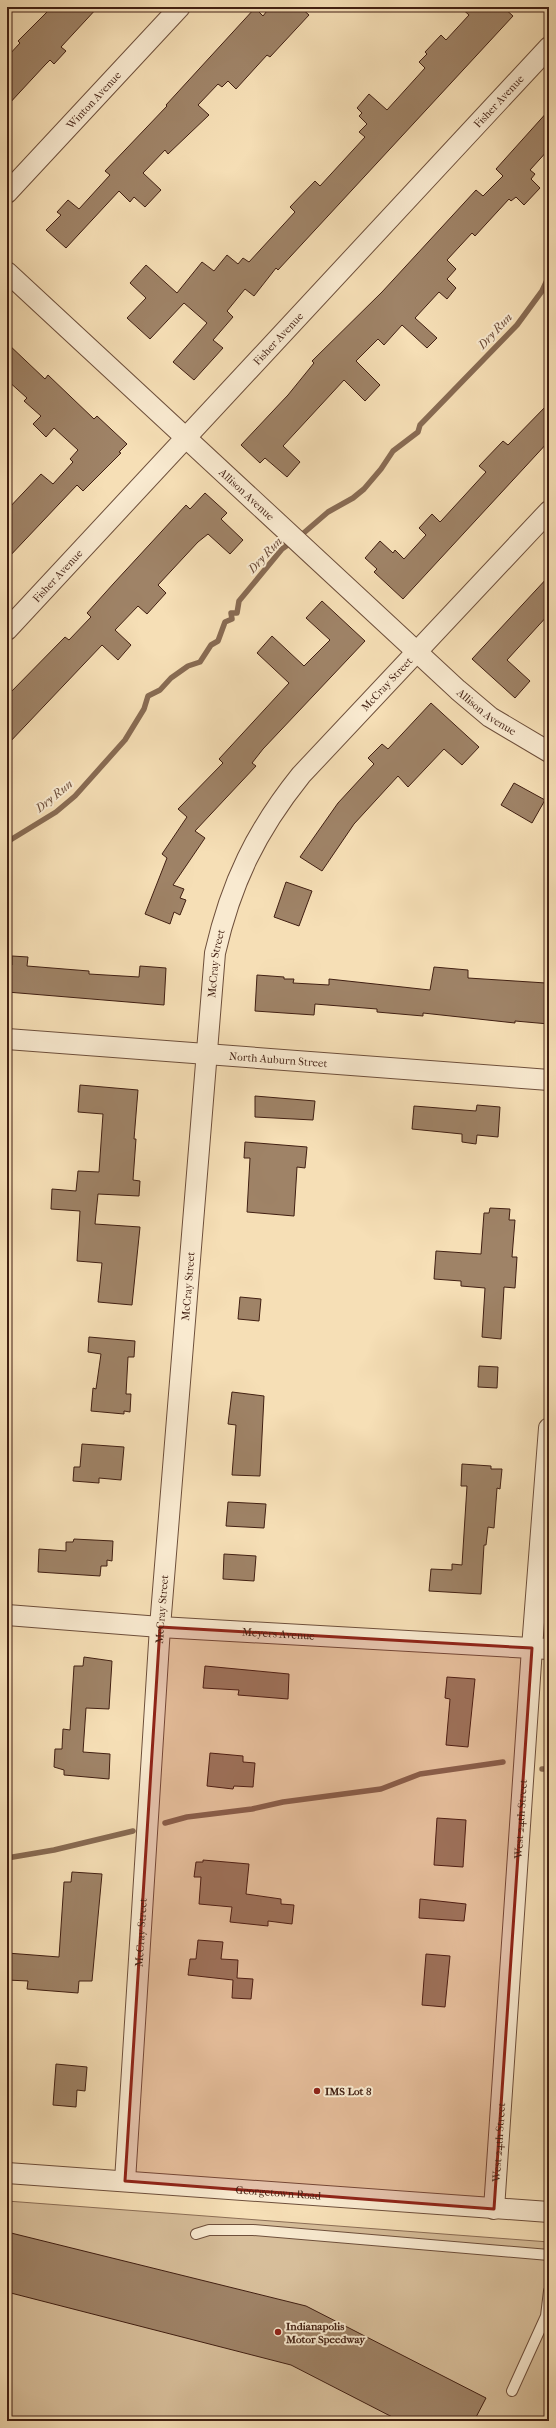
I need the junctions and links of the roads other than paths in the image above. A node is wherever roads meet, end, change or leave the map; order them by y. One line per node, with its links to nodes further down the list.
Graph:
1 (180, 7): 3 (street, Winton Avenue)
2 (549, 47): 5 (street, Fisher Avenue)
3 (7, 193)
4 (7, 272): 5 (street, Allison Avenue)
5 (186, 438): 7 (street, Fisher Avenue); 8 (street, Allison Avenue)
6 (549, 511): 8 (street, McCray Street)
7 (7, 630)
8 (417, 652): 9 (street, Allison Avenue); 11 (street, McCray Street)
9 (549, 752)
10 (7, 1039): 11 (street, North Auburn Street)
11 (207, 1052): 12 (street, North Auburn Street); 15 (street, McCray Street)
12 (549, 1080)
13 (549, 1428): 16 (street, West 24th Street)
14 (7, 1615): 15 (street, Meyers Avenue)
15 (160, 1627): 16 (street, Meyers Avenue); 18 (street, McCray Street)
16 (540, 1648): 19 (street, West 24th Street)
17 (7, 2173): 18 (street, Georgetown Road)
18 (125, 2181): 19 (street, Georgetown Road)
19 (494, 2208): 20 (street, Georgetown Road)
20 (549, 2212)
21 (196, 2234): 22 (lane)
22 (549, 2255)
23 (549, 2291): 24 (lane)
24 (512, 2391)

